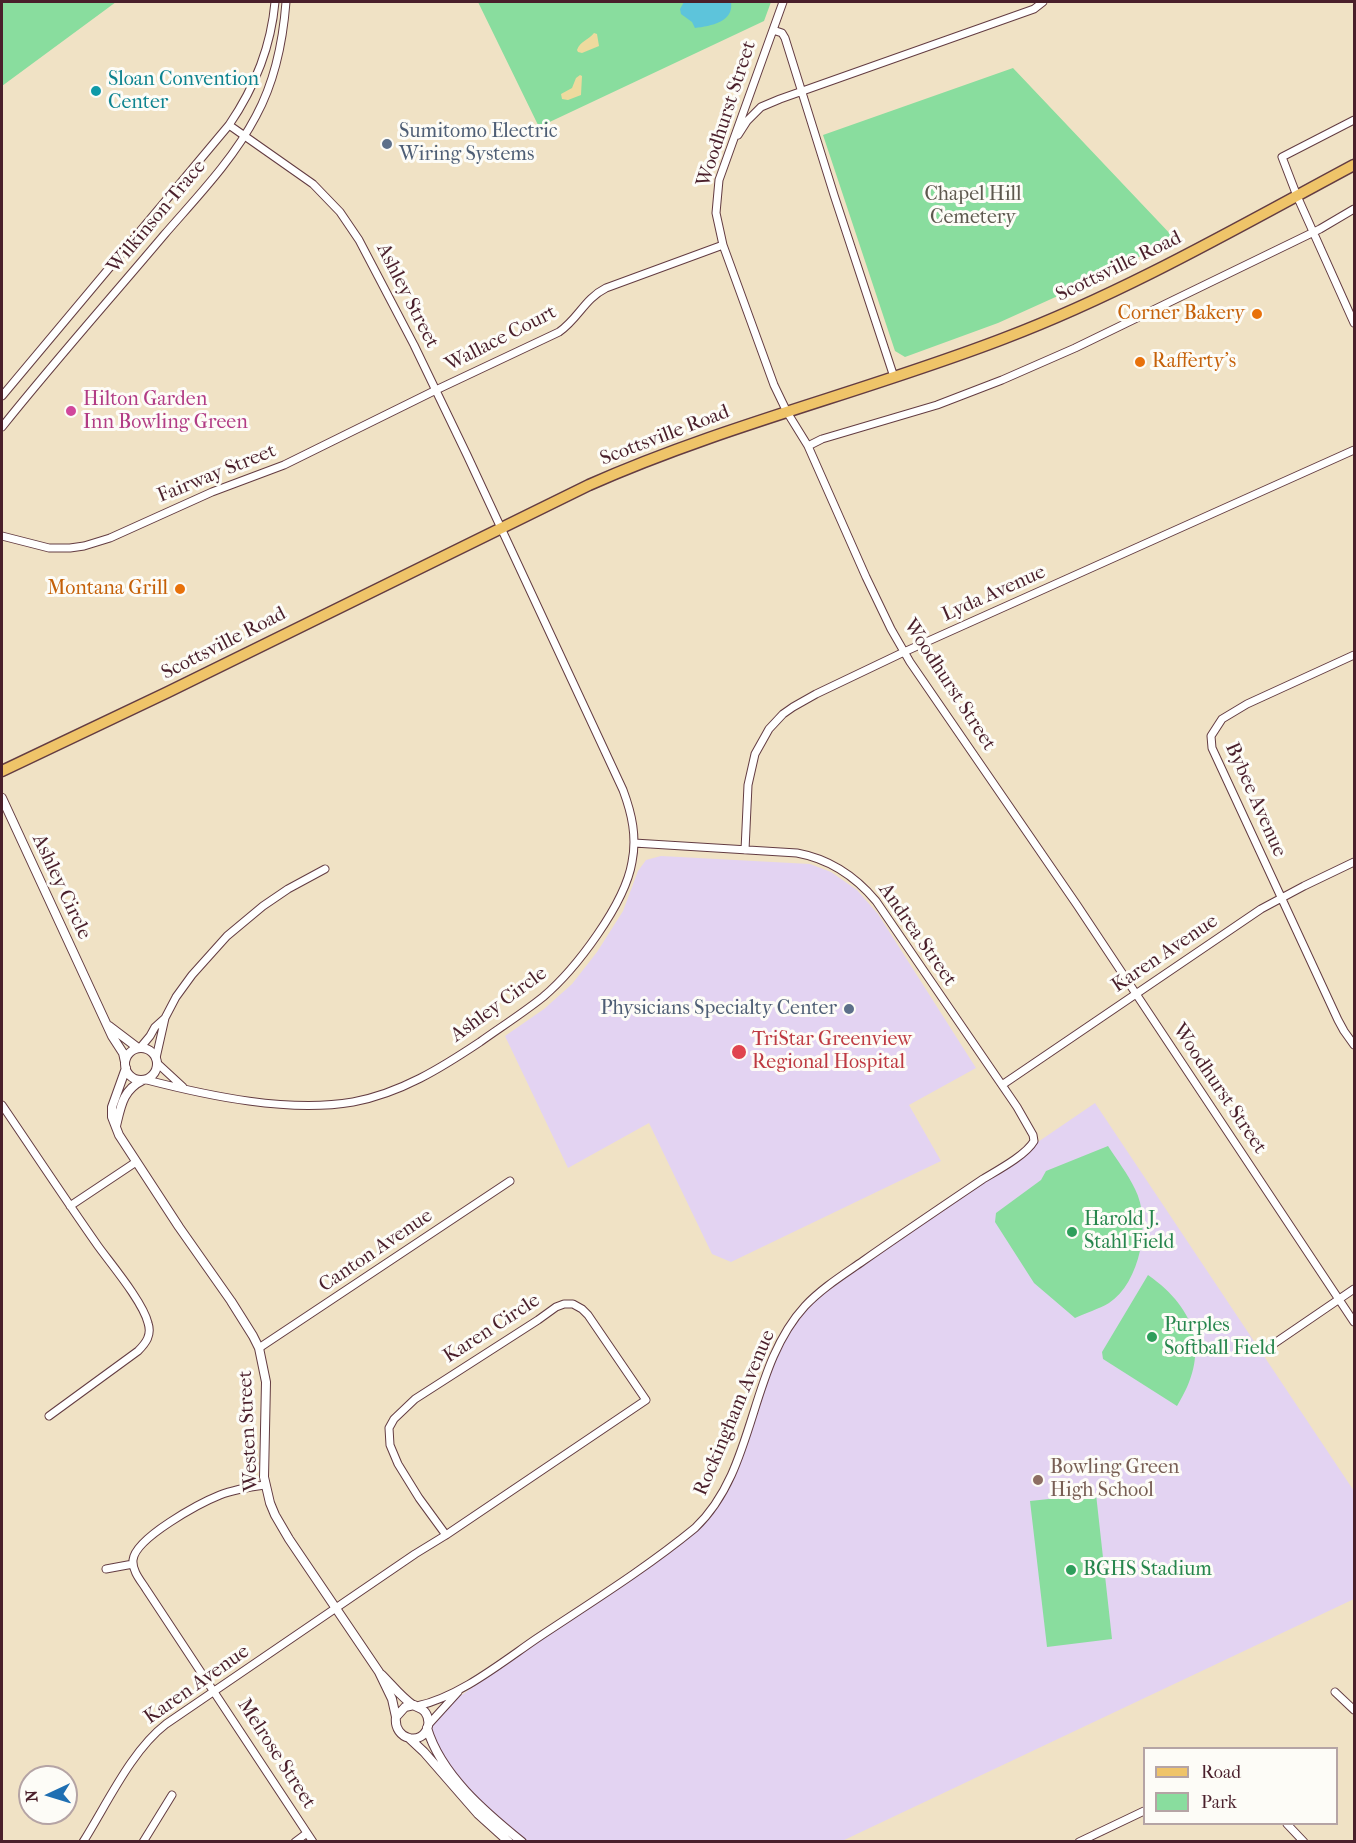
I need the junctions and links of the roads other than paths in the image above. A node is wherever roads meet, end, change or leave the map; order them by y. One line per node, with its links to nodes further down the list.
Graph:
1 (275, 2): 8 (street, Wilkinson Trace)
2 (286, 2): 9 (street, Wilkinson Trace)
3 (783, 2): 5 (street, Woodhurst Street)
4 (1043, 2): 6 (street)
5 (773, 30): 6 (street); 10 (street, Woodhurst Street)
6 (801, 91): 10 (street); 17 (street)
7 (1354, 120): 12 (street)
8 (229, 125): 9 (street, Ashley Street); 19 (street, Wilkinson Trace)
9 (244, 136): 18 (street, Ashley Street); 21 (street, Wilkinson Trace)
10 (731, 144): 15 (street, Woodhurst Street)
11 (1354, 165): 12 (main road, Scottsville Road)
12 (1297, 196): 14 (street); 17 (main road, Scottsville Road)
13 (1354, 209): 14 (street)
14 (1313, 232): 16 (street); 22 (street)
15 (723, 245): 18 (street, Wallace Court); 20 (street, Woodhurst Street)
16 (1354, 323)
17 (894, 377): 20 (main road, Scottsville Road)
18 (436, 390): 24 (street, Ashley Street); 25 (street, Fairway Street)
19 (2, 396)
20 (787, 412): 22 (street, Woodhurst Street); 24 (main road, Scottsville Road)
21 (2, 428)
22 (808, 446): 26 (street, Woodhurst Street)
23 (1354, 450): 26 (street, Lyda Avenue)
24 (500, 527): 28 (main road, Scottsville Road); 30 (street, Ashley Circle)
25 (2, 536)
26 (904, 652): 31 (street, Lyda Avenue); 35 (street, Woodhurst Street)
27 (1354, 655): 34 (street, Bybee Avenue)
28 (2, 771)
29 (2, 798): 37 (street, Ashley Circle)
30 (634, 843): 31 (street, Andrea Street); 44 (street, Ashley Circle)
31 (745, 850): 43 (street, Andrea Street)
32 (1354, 862): 34 (street, Karen Avenue)
33 (325, 869): 36 (street)
34 (1281, 898): 35 (street, Karen Avenue); 38 (street)
35 (1135, 994): 43 (street, Karen Avenue); 52 (street, Woodhurst Street)
36 (165, 1018): 39 (street); 40 (street)
37 (107, 1023): 39 (street, Ashley Circle); 41 (street, Ashley Circle)
38 (1354, 1045)
39 (139, 1048): 40 (street); 41 (street)
40 (157, 1061): 42 (street); 44 (street)
41 (125, 1065): 42 (street); 46 (street, Westen Street)
42 (145, 1080): 44 (street, Ashley Circle); 46 (street)
43 (1002, 1085): 47 (street, Andrea Street)
44 (183, 1087)
45 (2, 1105): 50 (street)
46 (116, 1126): 48 (street, Westen Street)
47 (1034, 1142): 63 (street, Rockingham Avenue)
48 (136, 1162): 50 (street); 55 (street, Westen Street)
49 (510, 1181): 55 (street, Canton Avenue)
50 (70, 1206): 56 (street)
51 (1354, 1289): 52 (street)
52 (1340, 1299): 53 (street, Woodhurst Street); 54 (street)
53 (1354, 1322)
54 (1272, 1345)
55 (259, 1348): 57 (street, Westen Street)
56 (50, 1416)
57 (266, 1485): 59 (street); 61 (street, Westen Street)
58 (446, 1535): 58 (street, Karen Circle); 61 (street, Karen Circle)
59 (133, 1564): 60 (street); 64 (street, Melrose Street)
60 (106, 1569)
61 (335, 1608): 62 (street, Westen Street); 64 (street, Karen Avenue)
62 (379, 1672): 66 (street, Westen Street); 68 (street, Westen Street)
63 (459, 1690): 66 (street, Rockingham Avenue); 69 (street, Rockingham Avenue)
64 (215, 1691): 74 (street, Melrose Street); 75 (street, Karen Avenue)
65 (1335, 1692): 67 (street)
66 (415, 1706): 68 (street); 69 (street)
67 (1354, 1710)
68 (396, 1717): 70 (street)
69 (428, 1726): 70 (street); 80 (street)
70 (409, 1738): 79 (street)
71 (172, 1795): 76 (street)
72 (1143, 1811): 81 (street)
73 (1288, 1825): 82 (street)
74 (307, 1833): 77 (street); 78 (street, Melrose Street)
75 (83, 1842)
76 (143, 1842)
77 (295, 1842)
78 (313, 1842)
79 (509, 1842)
80 (522, 1842)
81 (1080, 1842)
82 (1304, 1842)

